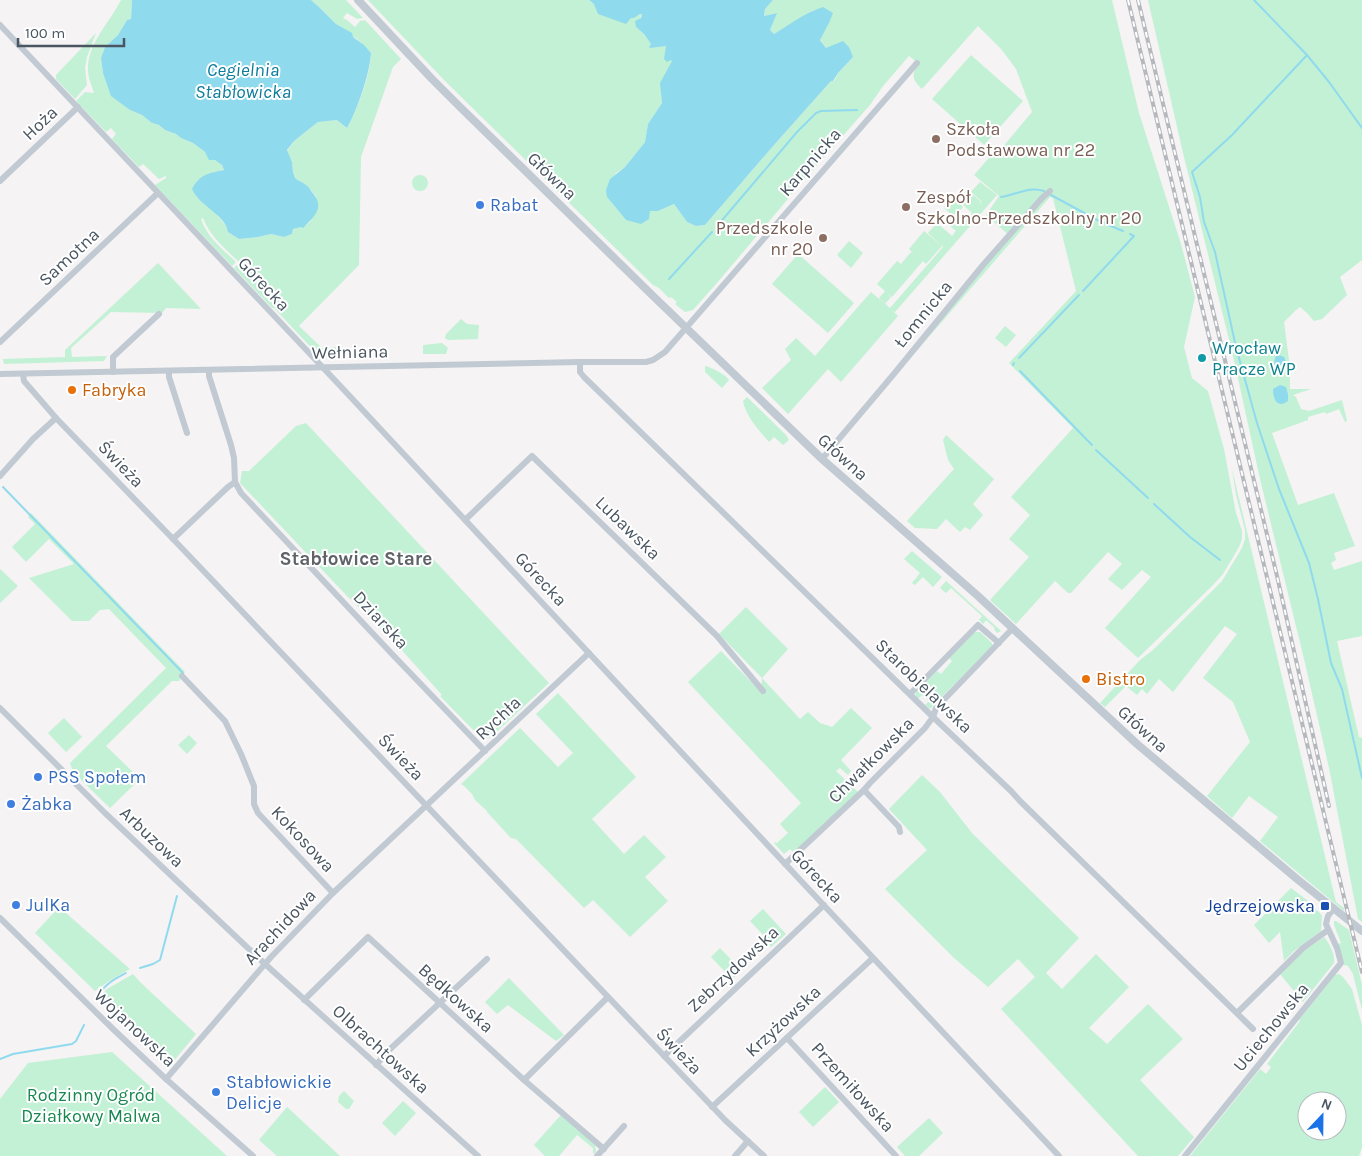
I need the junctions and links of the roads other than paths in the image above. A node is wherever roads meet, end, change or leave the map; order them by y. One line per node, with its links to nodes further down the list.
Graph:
1 (358, 0): 9 (street, Główna)
2 (0, 25): 4 (street, Górecka)
3 (917, 63): 9 (street, Karpnicka)
4 (78, 107): 5 (street, Hoża); 7 (street, Górecka)
5 (0, 181)
6 (1050, 191): 20 (street, Łomnicka)
7 (158, 193): 10 (street, Samotna); 12 (street, Górecka)
8 (159, 314): 15 (street)
9 (686, 327): 11 (street, Wełniana); 20 (street, Główna)
10 (0, 342)
11 (580, 362): 12 (street, Wełniana); 30 (street, Starobielawska)
12 (323, 367): 13 (street, Wełniana); 23 (street, Górecka)
13 (209, 370): 14 (street, Wełniana); 22 (street)
14 (169, 371): 15 (street, Wełniana); 19 (street)
15 (113, 372): 17 (street, Wełniana)
16 (0, 374): 17 (street, Wełniana)
17 (23, 374): 18 (street, Świeża)
18 (56, 418): 21 (street); 24 (street, Świeża)
19 (187, 433)
20 (822, 459): 25 (street, Główna)
21 (0, 476)
22 (235, 482): 24 (street); 33 (street, Dziarska)
23 (465, 520): 27 (street, Górecka); 29 (street, Lubawska)
24 (173, 539): 35 (street, Świeża)
25 (1013, 628): 26 (street, Chwałkowska); 40 (street, Główna)
26 (999, 643): 30 (street); 32 (street, Chwałkowska)
27 (589, 653): 33 (street, Rychła); 37 (street, Górecka)
28 (182, 676): 38 (street, Kokosowa)
29 (763, 691)
30 (910, 694): 32 (street, Starobielawska)
31 (0, 708): 46 (street, Arbuzowa)
32 (934, 717): 34 (street, Chwałkowska); 50 (street, Starobielawska)
33 (485, 751): 35 (street, Rychła)
34 (864, 790): 36 (street); 37 (street, Chwałkowska)
35 (426, 805): 38 (street, Arachidowa); 47 (street, Świeża)
36 (900, 832)
37 (785, 864): 39 (street, Górecka)
38 (333, 893): 46 (street, Arachidowa)
39 (824, 905): 45 (street, Górecka); 53 (street, Zebrzydowska)
40 (1334, 908): 42 (street); 43 (street, Główna)
41 (0, 918): 55 (street, Wojanowska)
42 (1328, 930): 50 (street); 68 (street, Uciechowska)
43 (1362, 931)
44 (486, 958): 49 (street)
45 (873, 958): 52 (street, Krzyżowska); 67 (street, Górecka)
46 (265, 964): 48 (street, Olbrachtowska); 55 (street, Arachidowa)
47 (608, 998): 53 (street, Świeża); 56 (street)
48 (304, 1000): 49 (street, Będkowska); 54 (street, Olbrachtowska)
49 (439, 1004): 54 (street); 56 (street, Będkowska)
50 (1237, 1013): 51 (street, Starobielawska)
51 (1253, 1029)
52 (787, 1038): 57 (street, Krzyżowska); 66 (street, Przemiłowska)
53 (664, 1056): 57 (street, Świeża)
54 (376, 1065): 62 (street, Olbrachtowska)
55 (166, 1079): 61 (street, Wojanowska)
56 (524, 1080): 60 (street, Będkowska)
57 (712, 1107): 59 (street, Świeża)
58 (624, 1126): 60 (street)
59 (748, 1141): 64 (street); 65 (street, Świeża)
60 (604, 1149): 63 (street)
61 (253, 1156)
62 (478, 1156)
63 (597, 1156)
64 (735, 1156)
65 (764, 1156)
66 (896, 1156)
67 (1059, 1156)
68 (1186, 1156)

